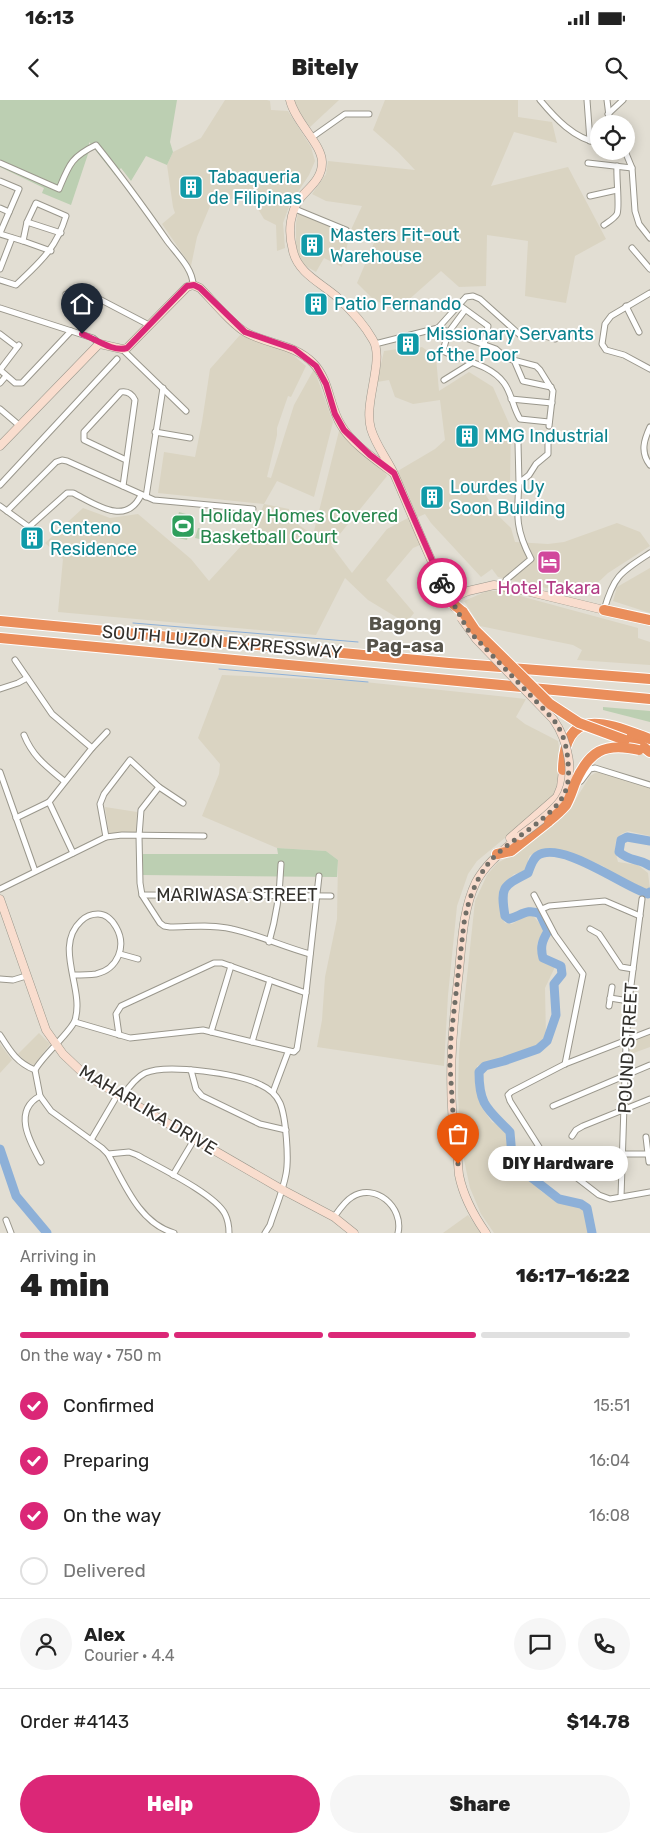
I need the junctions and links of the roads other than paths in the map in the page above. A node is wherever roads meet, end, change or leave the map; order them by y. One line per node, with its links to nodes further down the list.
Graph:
1 (290, 100): 8 (main road)
2 (540, 100): 9 (street)
3 (587, 100): 9 (street)
4 (607, 100): 7 (street)
5 (623, 100): 7 (street)
6 (370, 114): 8 (street)
7 (608, 114)
8 (311, 138): 19 (main road)
9 (590, 141)
10 (629, 160): 14 (street)
11 (0, 163): 34 (street)
12 (588, 163): 13 (street)
13 (617, 166): 14 (street); 16 (street)
14 (632, 168): 27 (street)
15 (0, 181): 20 (street)
16 (616, 190): 17 (street); 22 (street)
17 (590, 196)
18 (0, 208): 20 (street)
19 (295, 209): 23 (street); 47 (main road)
20 (9, 212): 25 (street)
21 (27, 222): 24 (street); 24 (street); 28 (street)
22 (604, 225)
23 (346, 230)
24 (61, 233): 30 (street)
25 (0, 234): 26 (street)
26 (12, 238): 28 (street); 31 (street)
27 (650, 238)
28 (23, 242): 30 (street)
29 (632, 248): 32 (street)
30 (51, 251): 33 (street)
31 (0, 269)
32 (650, 269)
33 (0, 280)
34 (194, 285): 39 (main road); 73 (main road)
35 (650, 293): 37 (street)
36 (66, 294): 39 (street)
37 (626, 306): 42 (street); 53 (street)
38 (0, 308): 41 (street)
39 (149, 325): 49 (main road)
40 (438, 328): 43 (street); 45 (street); 47 (street)
41 (71, 331): 46 (street); 55 (street)
42 (639, 332)
43 (448, 333): 48 (street); 48 (street); 52 (street)
44 (0, 334): 54 (street)
45 (555, 339)
46 (100, 344): 49 (main road); 64 (main road)
47 (376, 344): 73 (main road)
48 (484, 345): 51 (street)
49 (122, 349): 59 (street)
50 (118, 359): 75 (street)
51 (514, 360): 58 (street); 58 (street)
52 (473, 362): 56 (street); 60 (street)
53 (649, 369)
54 (0, 370): 55 (street)
55 (6, 376): 57 (street)
56 (444, 380)
57 (0, 383)
58 (551, 387): 61 (street)
59 (163, 388): 63 (street); 66 (street)
60 (511, 398): 61 (street); 61 (street)
61 (552, 403)
62 (0, 409): 64 (street)
63 (186, 410)
64 (20, 426): 70 (main road)
65 (650, 426): 72 (street)
66 (155, 432): 67 (street); 77 (street)
67 (190, 438)
68 (548, 442): 74 (street)
69 (518, 443): 74 (street)
70 (0, 446)
71 (126, 460): 71 (street); 76 (street)
72 (650, 465)
73 (394, 473): 83 (main road)
74 (519, 483): 82 (street)
75 (0, 485)
76 (123, 486): 77 (street); 80 (street)
77 (143, 496): 79 (street); 80 (street)
78 (0, 506): 80 (street)
79 (253, 509)
80 (6, 511)
81 (650, 552): 84 (street)
82 (503, 586): 83 (main road); 84 (main road)
83 (450, 600): 85 (highway)
84 (609, 612): 86 (highway); 88 (highway)
85 (462, 615): 99 (highway, bridge); 113 (main road, bridge)
86 (650, 620)
87 (0, 621): 92 (highway, SOUTH LUZON EXPRESSWAY)
88 (650, 628)
89 (0, 638): 94 (highway, SOUTH LUZON EXPRESSWAY)
90 (15, 660): 91 (street)
91 (27, 678): 93 (street); 98 (street)
92 (650, 678)
93 (0, 689)
94 (650, 700)
95 (108, 732): 98 (street)
96 (24, 735): 103 (street)
97 (650, 739): 100 (highway)
98 (92, 748): 103 (street)
99 (650, 753): 113 (highway, bridge)
100 (564, 770): 102 (street); 113 (main road)
101 (0, 772): 108 (street)
102 (585, 774): 104 (street); 113 (street)
103 (64, 781): 106 (street)
104 (650, 786)
105 (159, 787): 107 (street); 109 (street); 111 (street)
106 (49, 802): 108 (street); 112 (street)
107 (183, 803)
108 (16, 818): 115 (street)
109 (139, 836): 110 (street); 111 (street); 118 (street)
110 (204, 836)
111 (106, 838): 112 (street)
112 (72, 853): 115 (street)
113 (495, 857): 187 (main road)
114 (281, 864): 119 (street)
115 (35, 872): 117 (street)
116 (319, 876): 120 (street)
117 (0, 889)
118 (142, 895): 119 (street, MARIWASA STREET); 128 (street)
119 (280, 895): 120 (street, MARIWASA STREET); 128 (street)
120 (318, 895): 122 (street, MARIWASA STREET); 130 (street)
121 (534, 895): 125 (street)
122 (331, 896)
123 (642, 898): 126 (street, POUND STREET)
124 (0, 899): 134 (main road, MAHARLIKA DRIVE)
125 (542, 909): 126 (street); 152 (street)
126 (640, 916): 133 (street, POUND STREET)
127 (590, 929): 133 (street)
128 (270, 942): 130 (street)
129 (120, 954): 131 (street); 135 (street); 135 (street)
130 (310, 954): 139 (street)
131 (138, 959)
132 (231, 966): 137 (street); 145 (street); 147 (street)
133 (633, 969): 141 (street, POUND STREET)
134 (26, 976): 136 (street); 150 (main road, MAHARLIKA DRIVE)
135 (73, 976): 143 (street)
136 (0, 979)
137 (270, 980): 139 (street); 149 (street)
138 (612, 987): 140 (street)
139 (306, 994): 151 (street)
140 (610, 998): 141 (street); 142 (street)
141 (629, 1001): 148 (street, POUND STREET)
142 (609, 1006)
143 (75, 1022): 147 (street); 150 (street)
144 (650, 1031): 148 (street)
145 (211, 1032): 147 (street); 149 (street)
146 (0, 1035): 154 (street)
147 (119, 1035)
148 (627, 1040): 152 (street); 156 (street, POUND STREET)
149 (252, 1042): 151 (street)
150 (55, 1044): 154 (street); 159 (main road, MAHARLIKA DRIVE)
151 (288, 1052): 157 (street)
152 (565, 1064): 177 (street)
153 (650, 1065): 156 (street)
154 (35, 1070): 158 (street)
155 (191, 1070): 157 (street); 159 (street); 163 (street)
156 (624, 1075): 161 (street); 162 (street, POUND STREET)
157 (273, 1092): 163 (street)
158 (40, 1096): 167 (street); 172 (street)
159 (120, 1096): 166 (main road, MAHARLIKA DRIVE); 167 (street)
160 (650, 1099): 162 (street)
161 (553, 1106)
162 (624, 1110): 164 (street); 170 (street, POUND STREET)
163 (286, 1130): 175 (street)
164 (572, 1136)
165 (646, 1137): 171 (street)
166 (195, 1138): 174 (street); 175 (main road, MAHARLIKA DRIVE)
167 (91, 1140): 168 (street)
168 (108, 1154): 174 (street); 180 (street)
169 (598, 1154): 170 (street)
170 (623, 1154): 171 (street); 177 (street, POUND STREET)
171 (648, 1154): 173 (street)
172 (41, 1162)
173 (649, 1162)
174 (174, 1175): 183 (street)
175 (282, 1189): 178 (main road, MAHARLIKA DRIVE); 184 (street)
176 (650, 1192): 177 (street)
177 (621, 1197)
178 (334, 1217): 185 (main road, MAHARLIKA DRIVE); 186 (street)
179 (6, 1220): 181 (street)
180 (164, 1232): 182 (street)
181 (11, 1233)
182 (174, 1233)
183 (229, 1233)
184 (265, 1233)
185 (354, 1233)
186 (398, 1233)
187 (486, 1233)

